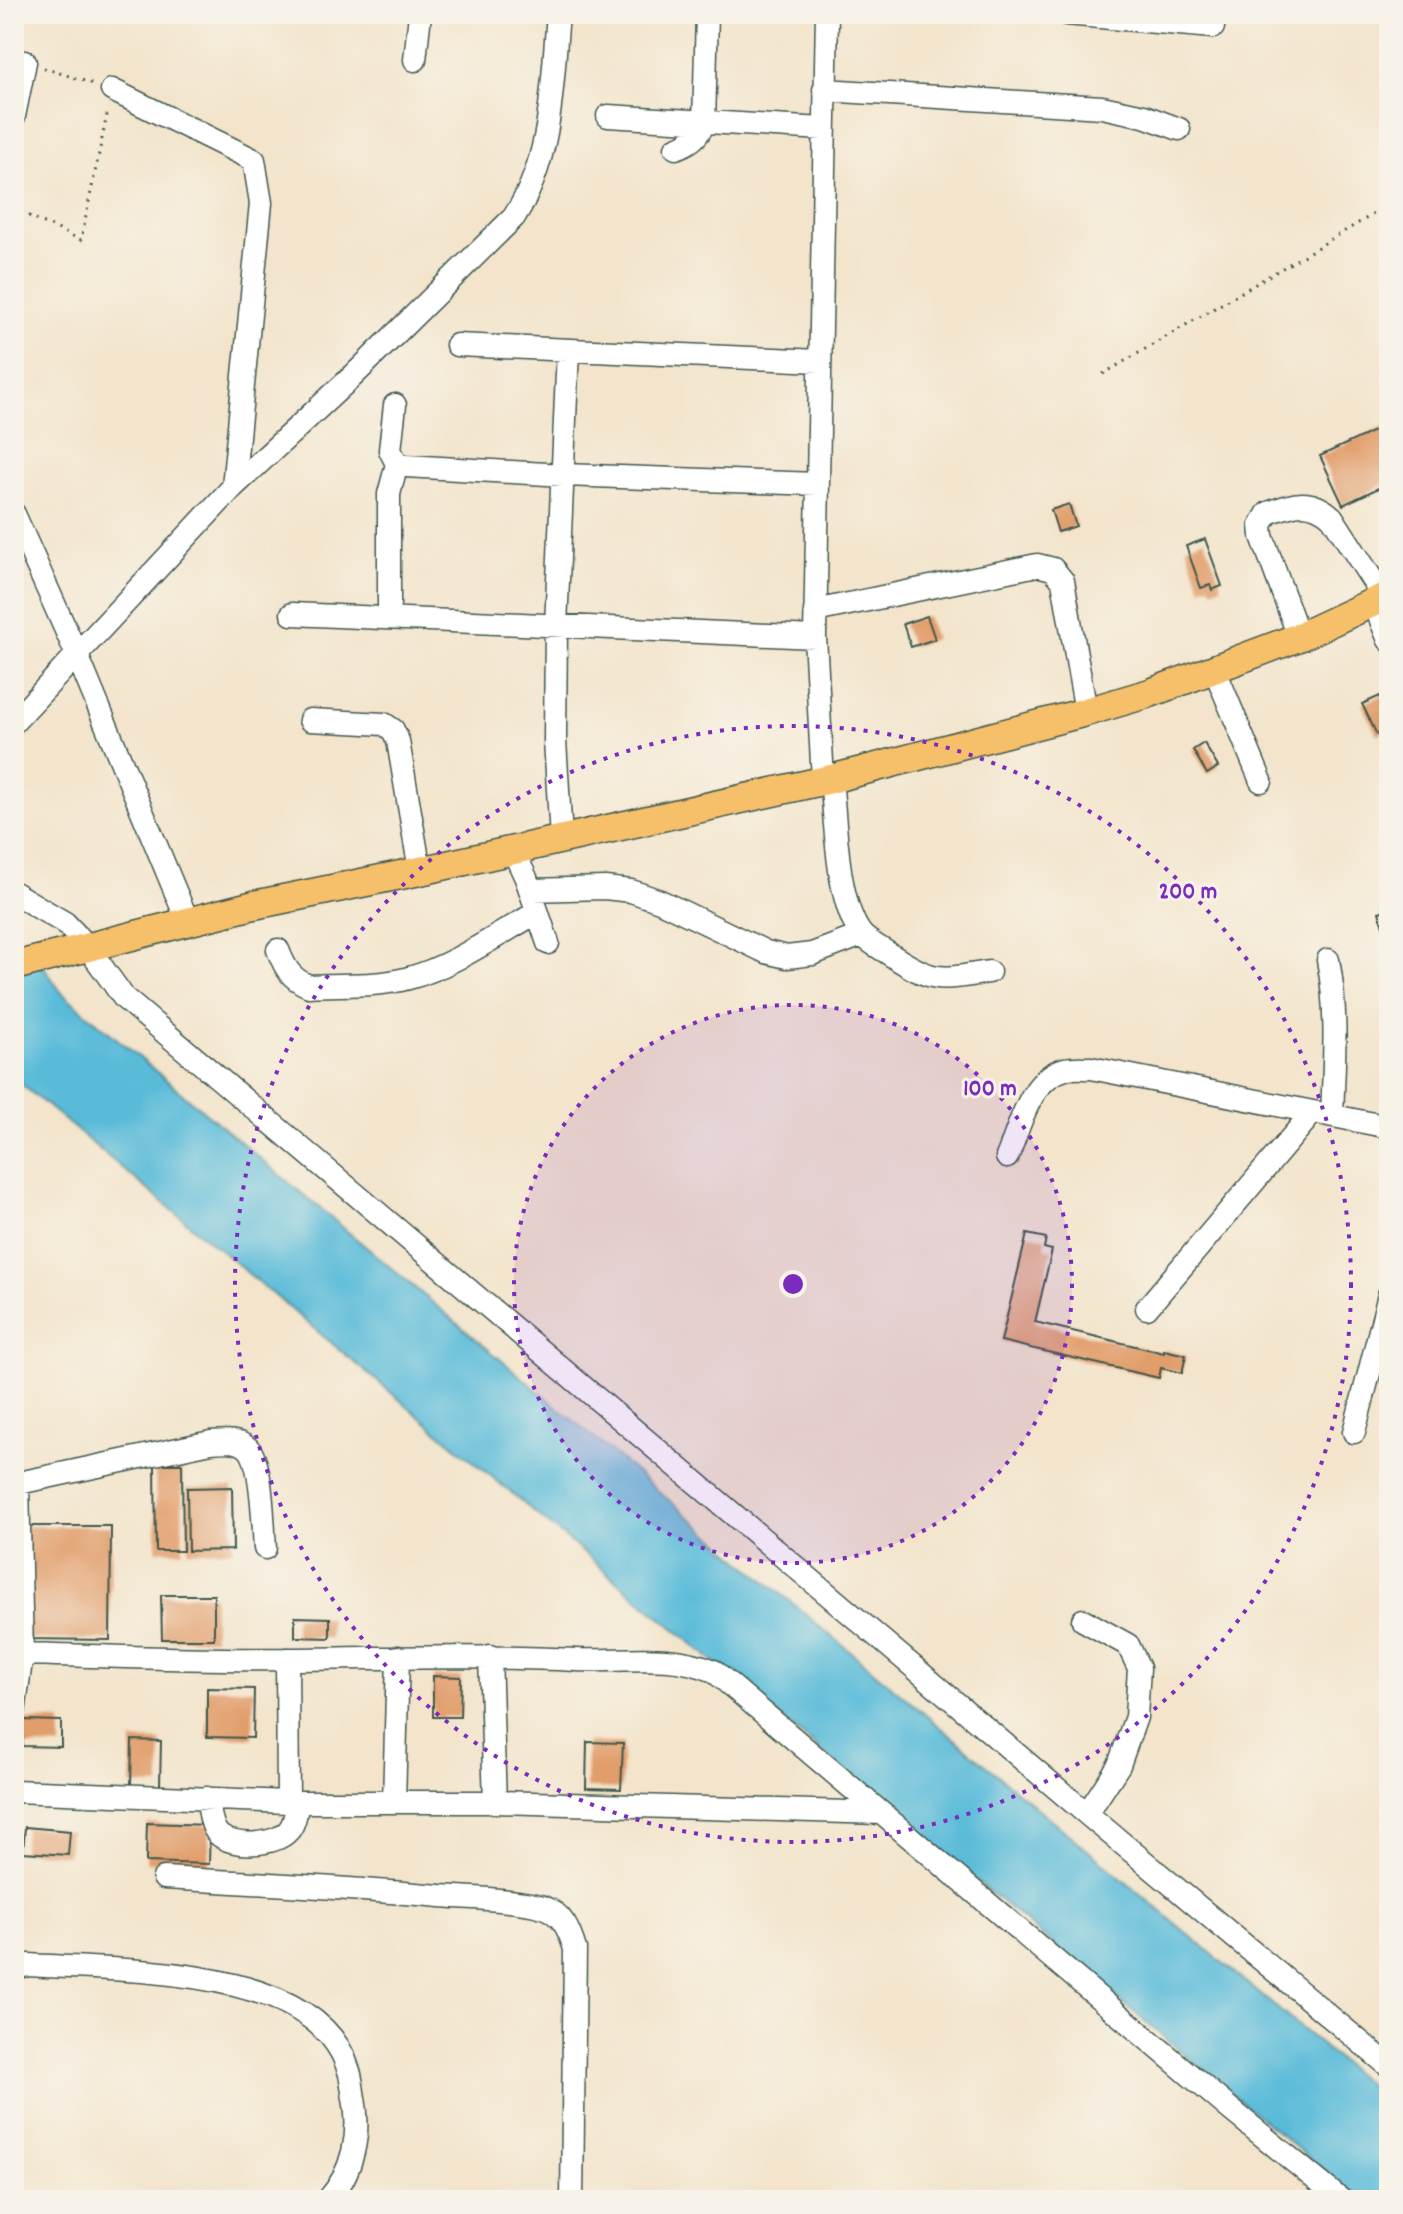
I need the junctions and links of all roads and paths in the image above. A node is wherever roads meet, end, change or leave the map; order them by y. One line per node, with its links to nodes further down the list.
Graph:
1 (420, 14): 7 (street)
2 (558, 14): 29 (street)
3 (707, 14): 13 (street)
4 (827, 14): 10 (street)
5 (1066, 14): 6 (street)
6 (1213, 27)
7 (415, 60)
8 (25, 62): 9 (path); 11 (street)
9 (112, 90): 18 (path); 29 (street)
10 (824, 90): 14 (street); 15 (street)
11 (14, 116)
12 (608, 116): 13 (street)
13 (704, 123): 14 (street); 16 (street)
14 (823, 129): 23 (street)
15 (1179, 129)
16 (676, 148)
17 (1389, 205): 19 (path)
18 (14, 209)
19 (1382, 209): 20 (path); 24 (path)
20 (1389, 222)
21 (457, 345): 22 (street)
22 (568, 350): 23 (street); 27 (street)
23 (820, 361): 28 (street)
24 (1103, 374)
25 (395, 405): 26 (street)
26 (397, 464): 27 (street); 32 (street)
27 (564, 475): 28 (street); 35 (street)
28 (818, 484): 33 (street)
29 (233, 487): 39 (street)
30 (14, 514): 39 (street)
31 (1382, 599): 37 (main road); 37 (street); 38 (street)
32 (389, 604)
33 (815, 611): 36 (street); 41 (street)
34 (292, 614): 35 (street)
35 (556, 626): 36 (street); 46 (street)
36 (815, 637): 44 (street)
37 (1299, 637): 40 (main road)
38 (1389, 640)
39 (77, 655): 43 (street); 52 (street)
40 (1214, 668): 41 (main road); 45 (street)
41 (1086, 712): 44 (main road)
42 (310, 720): 48 (street)
43 (14, 722)
44 (827, 780): 46 (main road); 53 (street)
45 (1261, 781)
46 (561, 838): 47 (main road)
47 (513, 850): 48 (main road); 49 (street)
48 (420, 871): 52 (main road)
49 (530, 890): 51 (street); 53 (street)
50 (14, 893): 55 (street)
51 (536, 913): 54 (street); 56 (street)
52 (188, 922): 55 (main road)
53 (862, 935): 59 (street)
54 (548, 943)
55 (87, 946): 58 (main road); 80 (street)
56 (278, 950)
57 (1328, 960): 60 (street)
58 (14, 966)
59 (989, 972)
60 (1323, 1114): 61 (street); 62 (street); 64 (street)
61 (1389, 1127)
62 (1007, 1157)
63 (1389, 1295): 65 (street)
64 (1147, 1308)
65 (1354, 1432)
66 (16, 1484): 67 (street); 69 (street)
67 (265, 1548)
68 (1083, 1620): 80 (street)
69 (22, 1654): 72 (street); 73 (street)
70 (490, 1656): 71 (street); 78 (street); 79 (street)
71 (398, 1657): 72 (street); 77 (street)
72 (287, 1659): 76 (street)
73 (14, 1712)
74 (14, 1791): 75 (street)
75 (207, 1798): 76 (street); 76 (street)
76 (293, 1802): 77 (street)
77 (394, 1802): 78 (street)
78 (495, 1802): 79 (street)
79 (881, 1813): 86 (street)
80 (1087, 1814): 83 (street)
81 (164, 1878): 85 (street)
82 (14, 1967): 84 (street)
83 (1389, 2066)
84 (328, 2200)
85 (572, 2200)
86 (1341, 2200)

